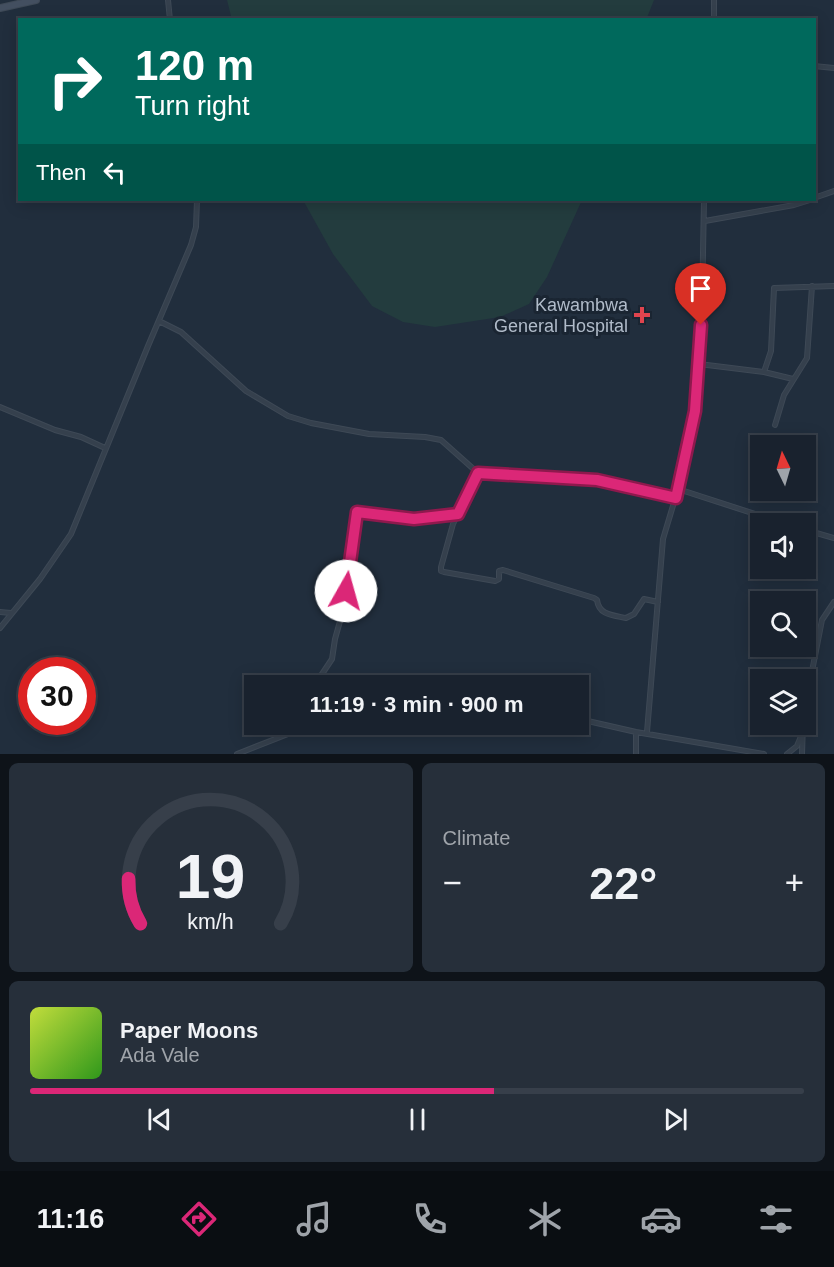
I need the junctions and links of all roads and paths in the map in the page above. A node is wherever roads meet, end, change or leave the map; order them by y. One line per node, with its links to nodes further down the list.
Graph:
1 (36, 0): 4 (main road)
2 (168, 0): 5 (street)
3 (714, 0): 6 (street)
4 (0, 8)
5 (170, 18)
6 (714, 18)
7 (816, 66): 8 (street)
8 (834, 68)
9 (834, 191): 10 (street)
10 (816, 197)
11 (197, 201): 17 (street)
12 (704, 201): 14 (street)
13 (807, 201): 14 (street)
14 (705, 221): 18 (street)
15 (812, 286): 16 (street); 19 (street); 20 (street)
16 (834, 286)
17 (159, 321): 23 (street); 24 (street)
18 (699, 364): 19 (street); 25 (street)
19 (764, 372): 20 (street)
20 (793, 380): 22 (street)
21 (0, 407): 23 (street)
22 (775, 425)
23 (105, 448): 34 (street)
24 (478, 473): 26 (street); 28 (street)
25 (678, 489): 26 (street); 27 (street)
26 (676, 498): 31 (street)
27 (752, 513)
28 (458, 514): 31 (street); 37 (street)
29 (816, 533): 30 (street)
30 (834, 538)
31 (658, 602): 40 (street)
32 (834, 602): 36 (street)
33 (0, 612): 34 (street)
34 (11, 613): 35 (street)
35 (0, 628)
36 (812, 669)
37 (321, 675)
38 (589, 721): 39 (street)
39 (636, 732): 40 (street); 47 (street)
40 (647, 732): 48 (street)
41 (279, 735): 45 (street)
42 (292, 735): 45 (street)
43 (802, 735): 49 (street)
44 (803, 735): 50 (street)
45 (276, 738): 46 (street)
46 (237, 754)
47 (636, 754)
48 (764, 754)
49 (787, 754)
50 (802, 754)

